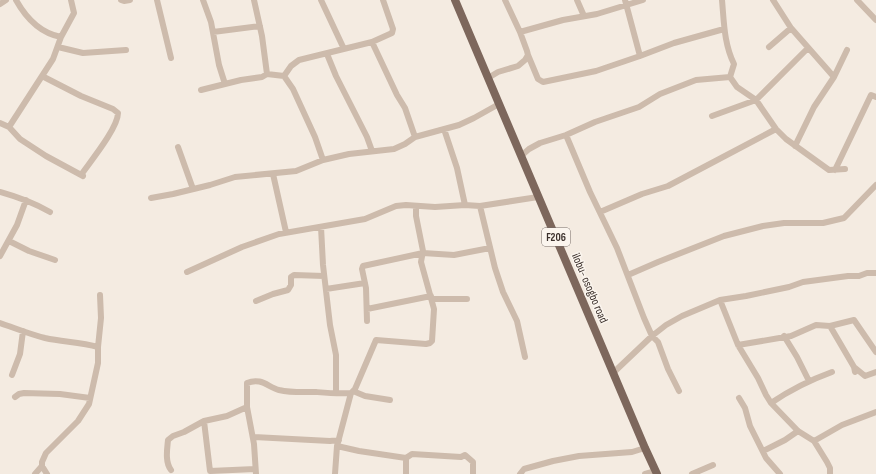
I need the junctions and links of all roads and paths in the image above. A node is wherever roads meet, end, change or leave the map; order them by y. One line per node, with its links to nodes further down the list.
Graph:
1 (6, 0): 19 (street)
2 (16, 0): 27 (street)
3 (71, 0): 27 (street)
4 (121, 0): 5 (street)
5 (130, 0)
6 (157, 0): 38 (street)
7 (203, 0): 25 (street)
8 (254, 0): 22 (street)
9 (321, 0): 32 (street)
10 (383, 0): 28 (street)
11 (455, 0): 44 (main road, ilobu- osogbo road / F206)
12 (505, 0): 26 (street)
13 (577, 0): 20 (street)
14 (643, 0): 18 (street)
15 (722, 0): 24 (street)
16 (773, 0): 23 (street)
17 (857, 0): 21 (street)
18 (626, 2): 20 (street); 37 (street)
19 (0, 4)
20 (584, 16): 26 (street)
21 (876, 20)
22 (260, 26): 25 (street); 39 (street)
23 (791, 28): 30 (street); 31 (street)
24 (724, 29): 37 (street); 42 (street)
25 (213, 32): 45 (street)
26 (520, 32): 36 (street)
27 (61, 37): 29 (street)
28 (372, 42): 32 (street); 56 (street)
29 (58, 47): 33 (street); 40 (street)
30 (769, 47)
31 (808, 48): 43 (street); 48 (street)
32 (344, 49): 35 (street)
33 (126, 50)
34 (847, 50): 43 (street)
35 (327, 54): 41 (street); 59 (street)
36 (528, 55): 37 (street); 44 (street)
37 (640, 56)
38 (171, 58)
39 (267, 74): 41 (street); 45 (street)
40 (42, 76): 52 (street); 52 (street)
41 (284, 76): 61 (street)
42 (730, 77): 48 (street); 55 (street)
43 (834, 77): 57 (street)
44 (488, 78): 49 (main road, ilobu- osogbo road / F206)
45 (224, 84): 46 (street)
46 (201, 90)
47 (876, 97): 63 (street)
48 (756, 100): 50 (street); 54 (street)
49 (499, 104): 53 (street); 60 (main road, ilobu- osogbo road / F206)
50 (712, 116)
51 (0, 123): 52 (street)
52 (9, 127)
53 (444, 129): 56 (street); 71 (street)
54 (776, 129): 57 (street); 75 (street)
55 (566, 135): 60 (street); 75 (street)
56 (415, 138): 59 (street)
57 (795, 146): 63 (street)
58 (178, 147): 66 (street)
59 (372, 151): 61 (street)
60 (521, 156): 68 (main road, ilobu- osogbo road / F206)
61 (323, 160): 64 (street)
62 (845, 169): 63 (street)
63 (834, 170)
64 (273, 174): 66 (street); 77 (street)
65 (876, 185): 85 (street)
66 (194, 189): 69 (street)
67 (0, 192): 70 (street)
68 (538, 197): 73 (street); 107 (main road, ilobu- osogbo road / F206)
69 (151, 198)
70 (26, 200): 74 (street); 78 (street)
71 (465, 205): 72 (street); 73 (street)
72 (416, 206): 76 (street); 80 (street)
73 (480, 206): 79 (street)
74 (50, 212)
75 (600, 212): 85 (street)
76 (321, 227): 77 (street); 86 (street)
77 (286, 232): 83 (street)
78 (9, 241): 81 (street); 82 (street)
79 (490, 248): 80 (street); 104 (street)
80 (423, 253): 87 (street); 90 (street)
81 (0, 256)
82 (55, 260)
83 (187, 272)
84 (876, 272): 92 (street)
85 (628, 275): 99 (street)
86 (324, 276): 88 (street); 93 (street)
87 (365, 283): 88 (street); 94 (street)
88 (326, 289): 112 (street)
89 (100, 295): 102 (street)
90 (432, 297): 91 (street); 94 (street); 111 (street)
91 (467, 299)
92 (720, 300): 99 (street); 101 (street)
93 (256, 301)
94 (367, 310): 95 (street)
95 (367, 321)
96 (0, 323): 98 (street)
97 (830, 326): 100 (street); 103 (street); 106 (street)
98 (23, 331): 102 (street); 108 (street)
99 (652, 336): 107 (street); 110 (street)
100 (784, 336): 101 (street); 109 (street)
101 (738, 345): 117 (street)
102 (98, 347): 114 (street)
103 (876, 352)
104 (524, 358)
105 (832, 372): 109 (street)
106 (876, 372)
107 (613, 373): 125 (main road, ilobu- osogbo road / F206)
108 (12, 375)
109 (809, 380): 117 (street)
110 (679, 391)
111 (352, 392): 112 (street); 116 (street); 124 (street)
112 (336, 393): 118 (street)
113 (15, 397): 114 (street)
114 (90, 398): 129 (street)
115 (739, 398): 126 (street)
116 (390, 400)
117 (771, 403): 121 (street)
118 (247, 407): 120 (street); 122 (street)
119 (876, 412): 123 (street)
120 (204, 421): 130 (street); 131 (street)
121 (798, 431): 123 (street); 126 (street)
122 (253, 437): 124 (street); 131 (street)
123 (814, 441): 142 (street)
124 (338, 443): 127 (street); 135 (street)
125 (645, 448): 132 (main road, ilobu- osogbo road / F206); 138 (street)
126 (764, 451): 141 (street)
127 (406, 458): 136 (street); 137 (street)
128 (713, 465): 140 (street)
129 (42, 466): 133 (street); 134 (street)
130 (171, 470)
131 (256, 471)
132 (657, 472): 139 (street)
133 (35, 474)
134 (46, 474)
135 (335, 474)
136 (406, 474)
137 (473, 474)
138 (520, 474)
139 (645, 474)
140 (692, 474)
141 (780, 474)
142 (830, 474)

